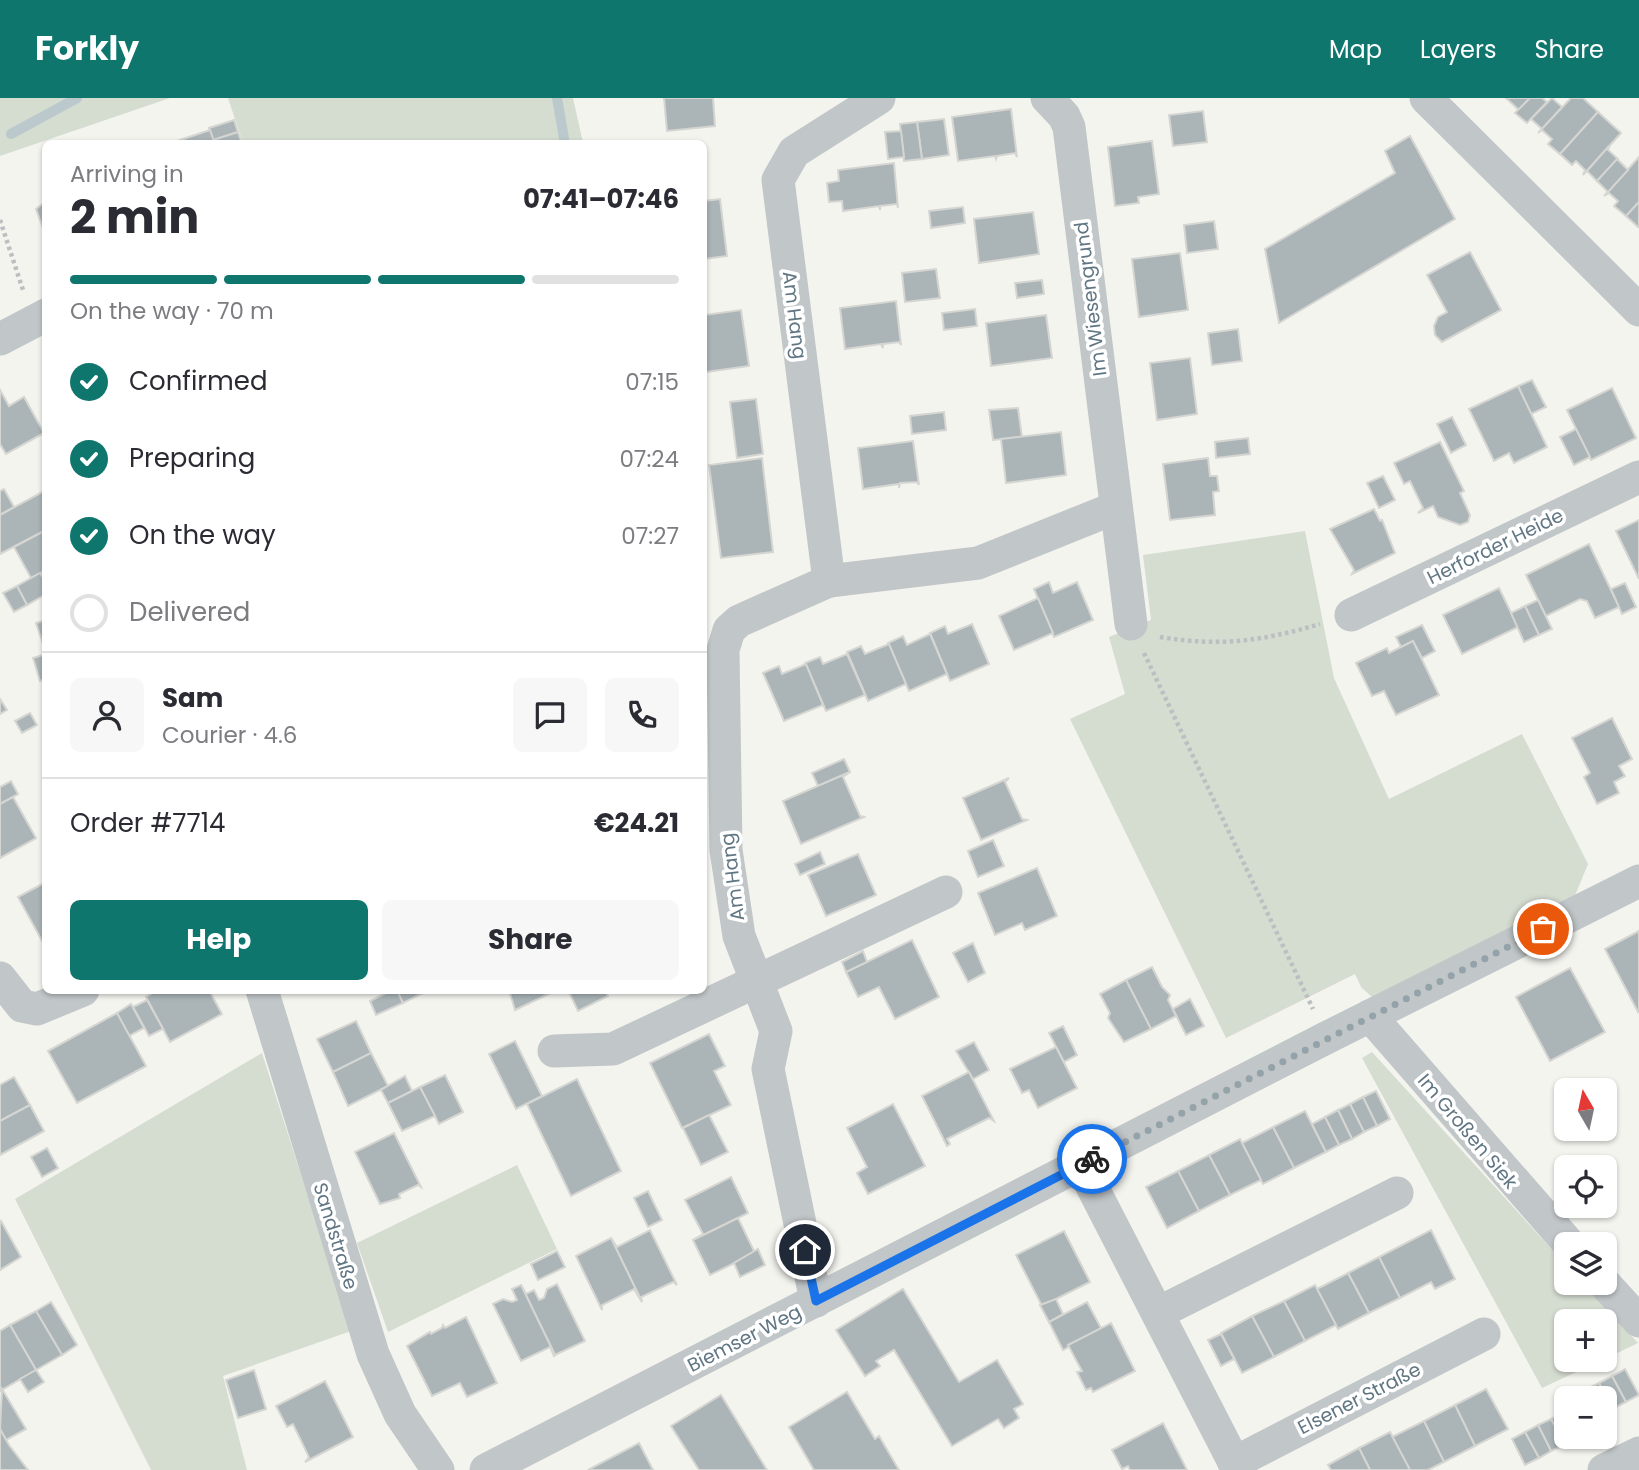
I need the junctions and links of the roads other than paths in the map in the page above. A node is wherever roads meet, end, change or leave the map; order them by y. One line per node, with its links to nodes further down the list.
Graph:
1 (878, 98): 9 (street, Am Hang)
2 (1047, 98): 8 (street, Im Wiesengrund)
3 (1426, 98): 4 (street)
4 (1639, 310)
5 (42, 322): 6 (street)
6 (0, 339)
7 (1639, 477): 10 (street, Herforder Heide)
8 (1115, 508): 9 (street, Am Hang); 11 (street, Im Wiesengrund)
9 (829, 581): 15 (street, Am Hang)
10 (1351, 615)
11 (1133, 629)
12 (1639, 881): 18 (street, Biemser Weg)
13 (946, 892): 15 (street)
14 (0, 978): 16 (street)
15 (756, 981): 19 (street); 24 (street, Am Hang)
16 (73, 994)
17 (263, 994): 30 (street, Sandstraße)
18 (1370, 1016): 20 (street, Biemser Weg); 22 (street, Im Großen Siek)
19 (554, 1051)
20 (1081, 1165): 24 (street, Biemser Weg); 25 (street, Elsener Straße)
21 (1397, 1193): 25 (street)
22 (1559, 1232)
23 (1615, 1295): 26 (street)
24 (816, 1301): 31 (street, Biemser Weg)
25 (1158, 1313): 29 (street, Elsener Straße)
26 (1639, 1321)
27 (1483, 1334): 29 (street, Elsener Straße)
28 (1639, 1453): 32 (street)
29 (1236, 1466)
30 (438, 1470)
31 (486, 1470)
32 (1604, 1470)

